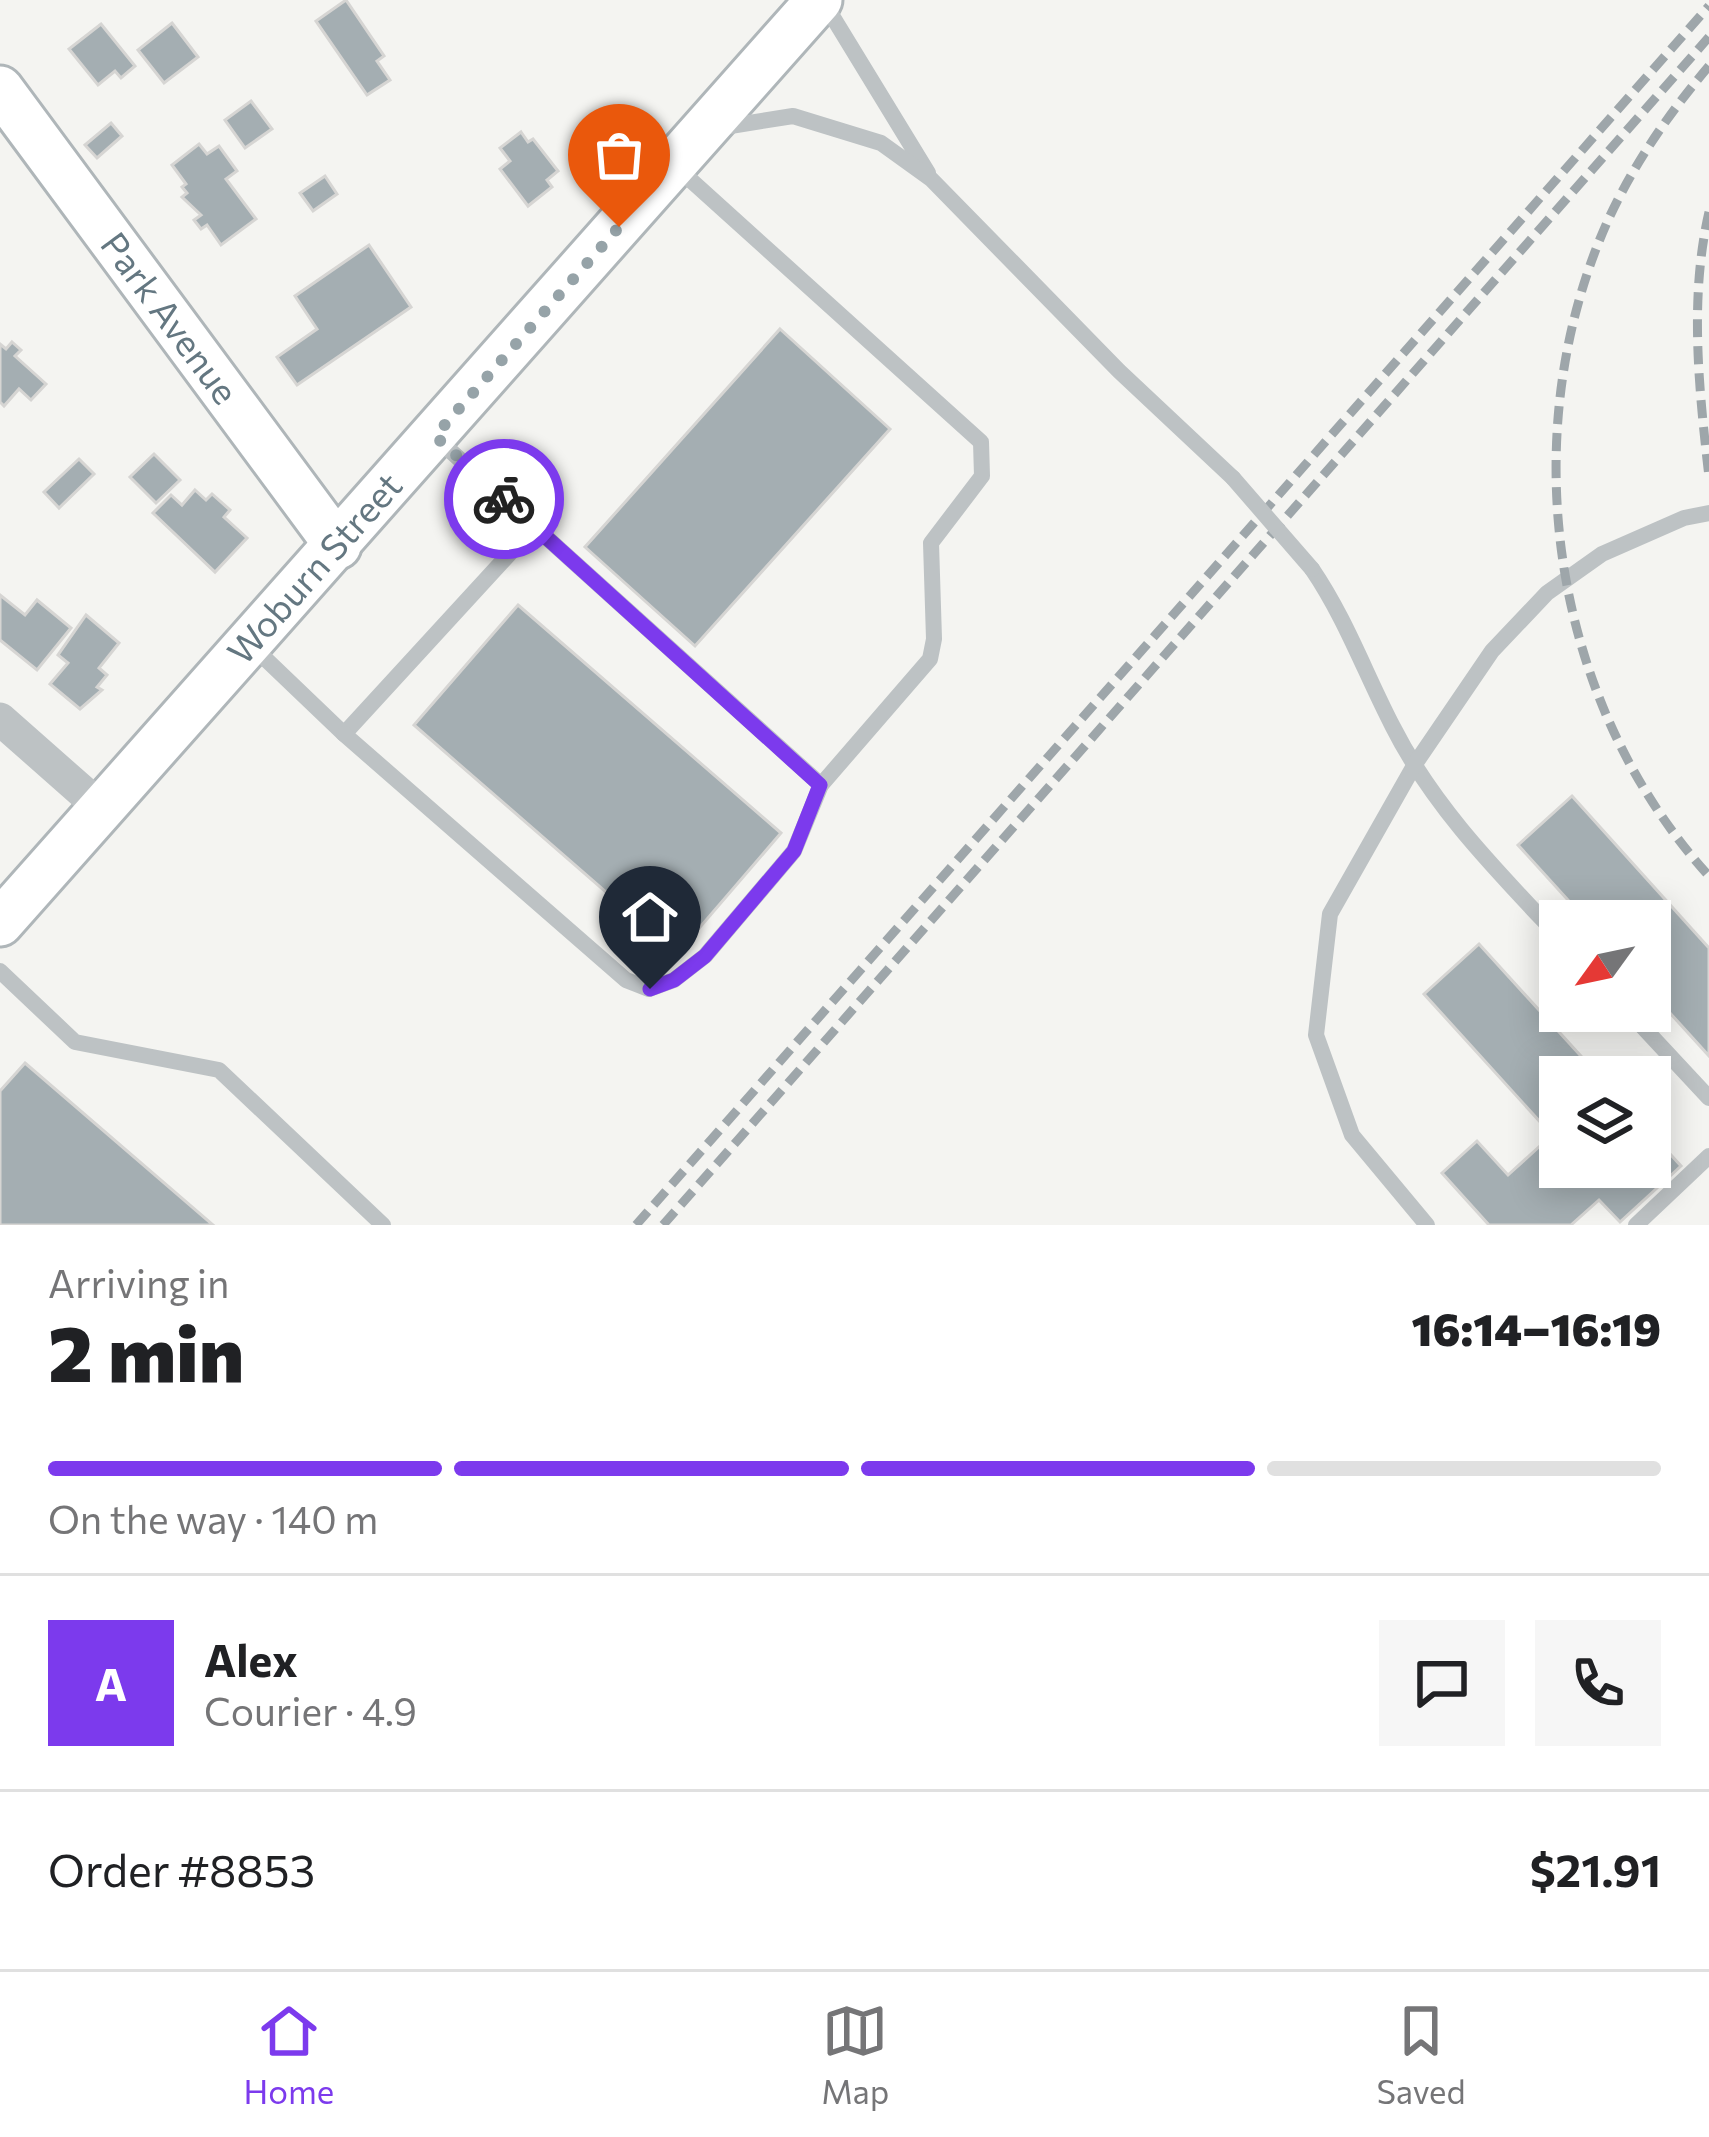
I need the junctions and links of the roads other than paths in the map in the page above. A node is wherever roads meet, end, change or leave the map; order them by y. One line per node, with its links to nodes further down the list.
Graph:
1 (821, 0): 3 (main road, Woburn Street); 5 (lane)
2 (0, 89): 9 (main road, Park Avenue)
3 (705, 130): 4 (main road, Woburn Street); 5 (lane)
4 (674, 165): 6 (main road, Woburn Street); 14 (lane)
5 (932, 179): 13 (lane, bridge)
6 (435, 436): 8 (lane); 9 (main road, Woburn Street)
7 (1709, 513): 13 (lane)
8 (534, 527): 12 (lane); 14 (lane)
9 (338, 546): 10 (main road, Woburn Street)
10 (250, 644): 12 (lane); 15 (main road, Woburn Street)
11 (0, 719): 15 (street)
12 (344, 734): 14 (lane)
13 (1415, 764): 16 (lane); 23 (lane)
14 (820, 785)
15 (101, 808): 17 (main road, Woburn Street)
16 (1539, 915)
17 (0, 923)
18 (0, 971): 22 (lane)
19 (1648, 1032): 20 (lane)
20 (1709, 1098)
21 (1709, 1156): 24 (lane)
22 (382, 1225)
23 (1426, 1225)
24 (1636, 1225)

